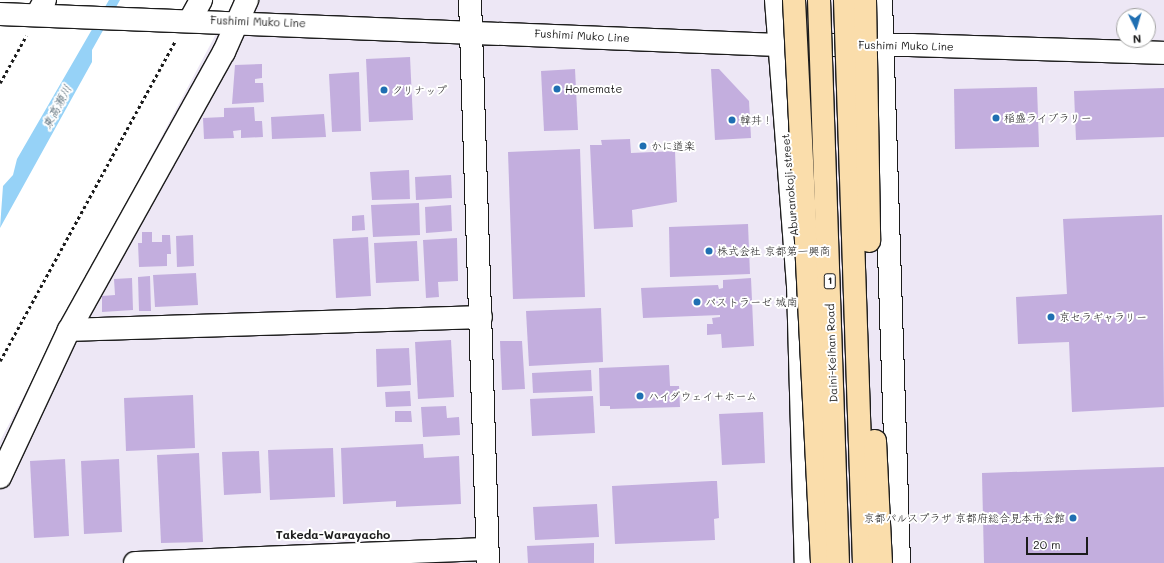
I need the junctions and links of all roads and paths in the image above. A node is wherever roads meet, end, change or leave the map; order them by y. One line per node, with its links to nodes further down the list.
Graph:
1 (201, 0): 12 (street)
2 (247, 0): 13 (street)
3 (470, 0): 14 (street)
4 (776, 0): 15 (street, Aburanokoji street)
5 (794, 0): 26 (highway, bridge)
6 (818, 0): 27 (highway, Daini-Keihan Road / 1, bridge)
7 (845, 0): 28 (highway, bridge)
8 (866, 0): 29 (highway, bridge)
9 (881, 0): 16 (street)
10 (45, 10): 11 (street, Fushimi Muko Line); 12 (street, Fushimi Muko Line); 18 (path)
11 (0, 14)
12 (190, 20): 13 (street, Fushimi Muko Line); 21 (path)
13 (239, 22): 14 (street, Fushimi Muko Line); 20 (street)
14 (472, 30): 15 (street, Fushimi Muko Line); 19 (street)
15 (778, 45): 16 (street, Fushimi Muko Line); 25 (street, Aburanokoji street)
16 (883, 45): 17 (street, Fushimi Muko Line); 30 (street)
17 (1164, 54)
18 (0, 83)
19 (481, 317): 20 (street); 23 (street)
20 (69, 330): 22 (street)
21 (0, 361)
22 (0, 477)
23 (488, 556): 24 (street)
24 (134, 563)
25 (806, 563)
26 (822, 563)
27 (838, 563)
28 (864, 563)
29 (881, 563)
30 (899, 563)

